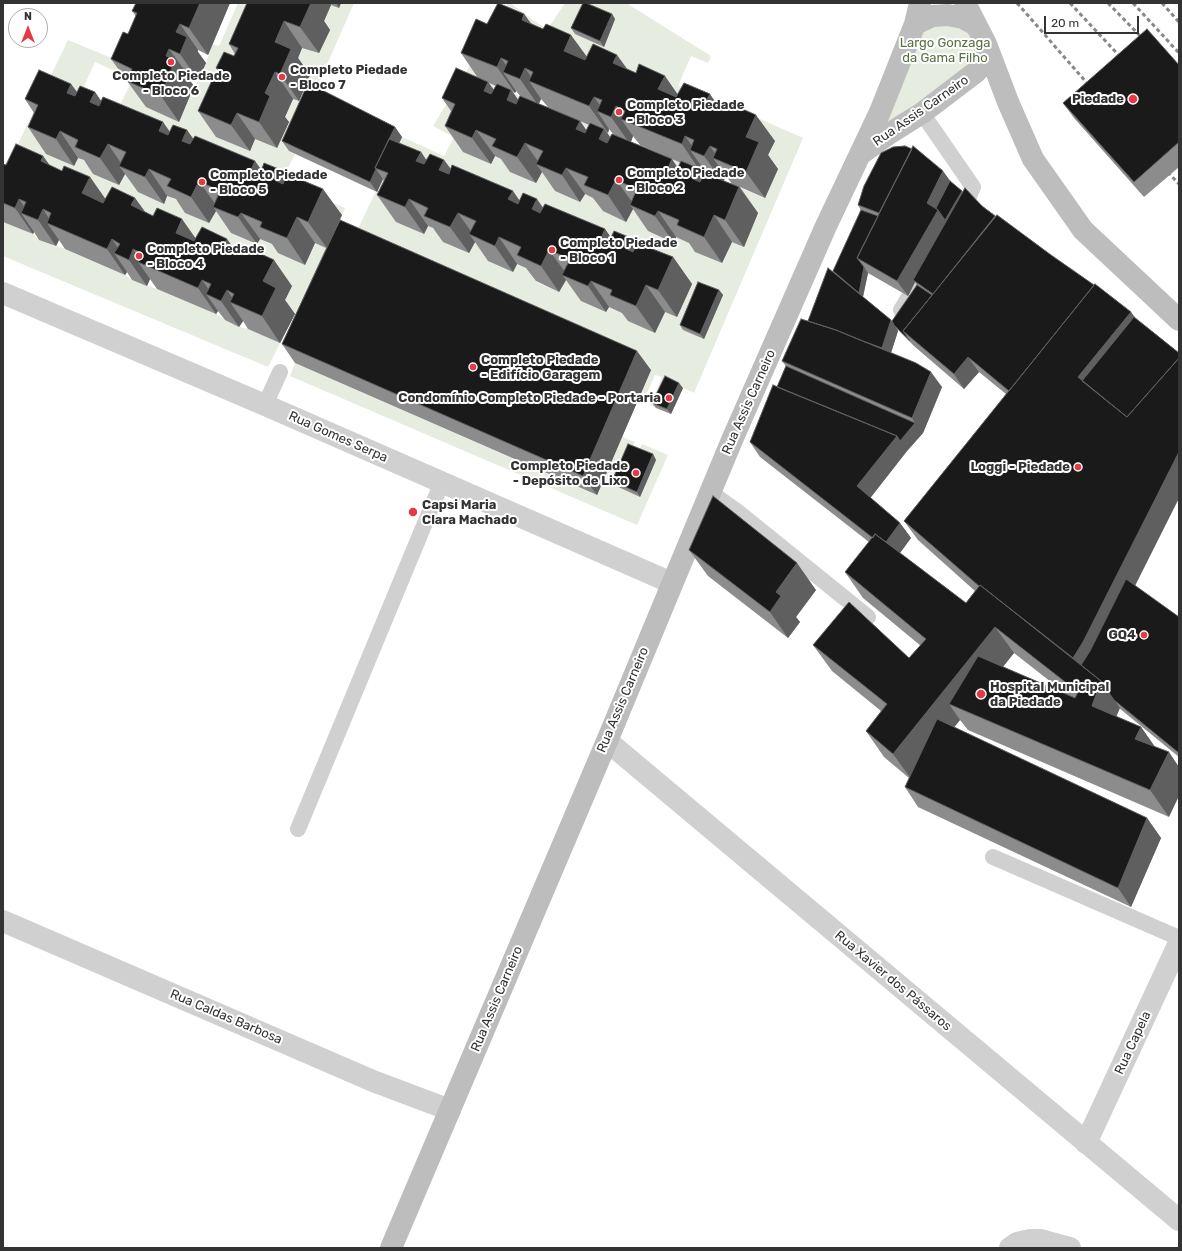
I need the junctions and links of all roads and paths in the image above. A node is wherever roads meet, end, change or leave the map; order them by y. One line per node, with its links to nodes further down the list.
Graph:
1 (920, 3): 3 (street, Rua Assis Carneiro)
2 (964, 3): 4 (street)
3 (915, 24): 4 (street); 6 (street, Rua Assis Carneiro)
4 (981, 34): 5 (street, Rua Assis Carneiro); 11 (street)
5 (922, 113): 6 (street, Rua Assis Carneiro); 7 (lane)
6 (859, 155): 15 (street, Rua Assis Carneiro)
7 (952, 226)
8 (936, 253): 10 (lane)
9 (3, 294): 13 (street, Rua Gomes Serpa)
10 (895, 320)
11 (1179, 320)
12 (280, 372): 13 (lane)
13 (265, 405): 14 (street, Rua Gomes Serpa)
14 (442, 482): 16 (street, Rua Gomes Serpa); 19 (lane)
15 (710, 492): 16 (street, Rua Assis Carneiro); 17 (lane)
16 (672, 583): 18 (street, Rua Assis Carneiro)
17 (868, 617)
18 (607, 741): 24 (street, Rua Assis Carneiro); 25 (street, Rua Xavier dos Pássaros)
19 (298, 829)
20 (993, 857): 22 (lane)
21 (3, 921): 24 (street, Rua Caldas Barbosa)
22 (1179, 938)
23 (1179, 943): 25 (street, Rua Capela)
24 (450, 1110): 27 (street, Rua Assis Carneiro)
25 (1086, 1143): 26 (street, Rua Xavier dos Pássaros)
26 (1179, 1220)
27 (391, 1248)
28 (1010, 1248): 29 (street)
29 (1070, 1248)

